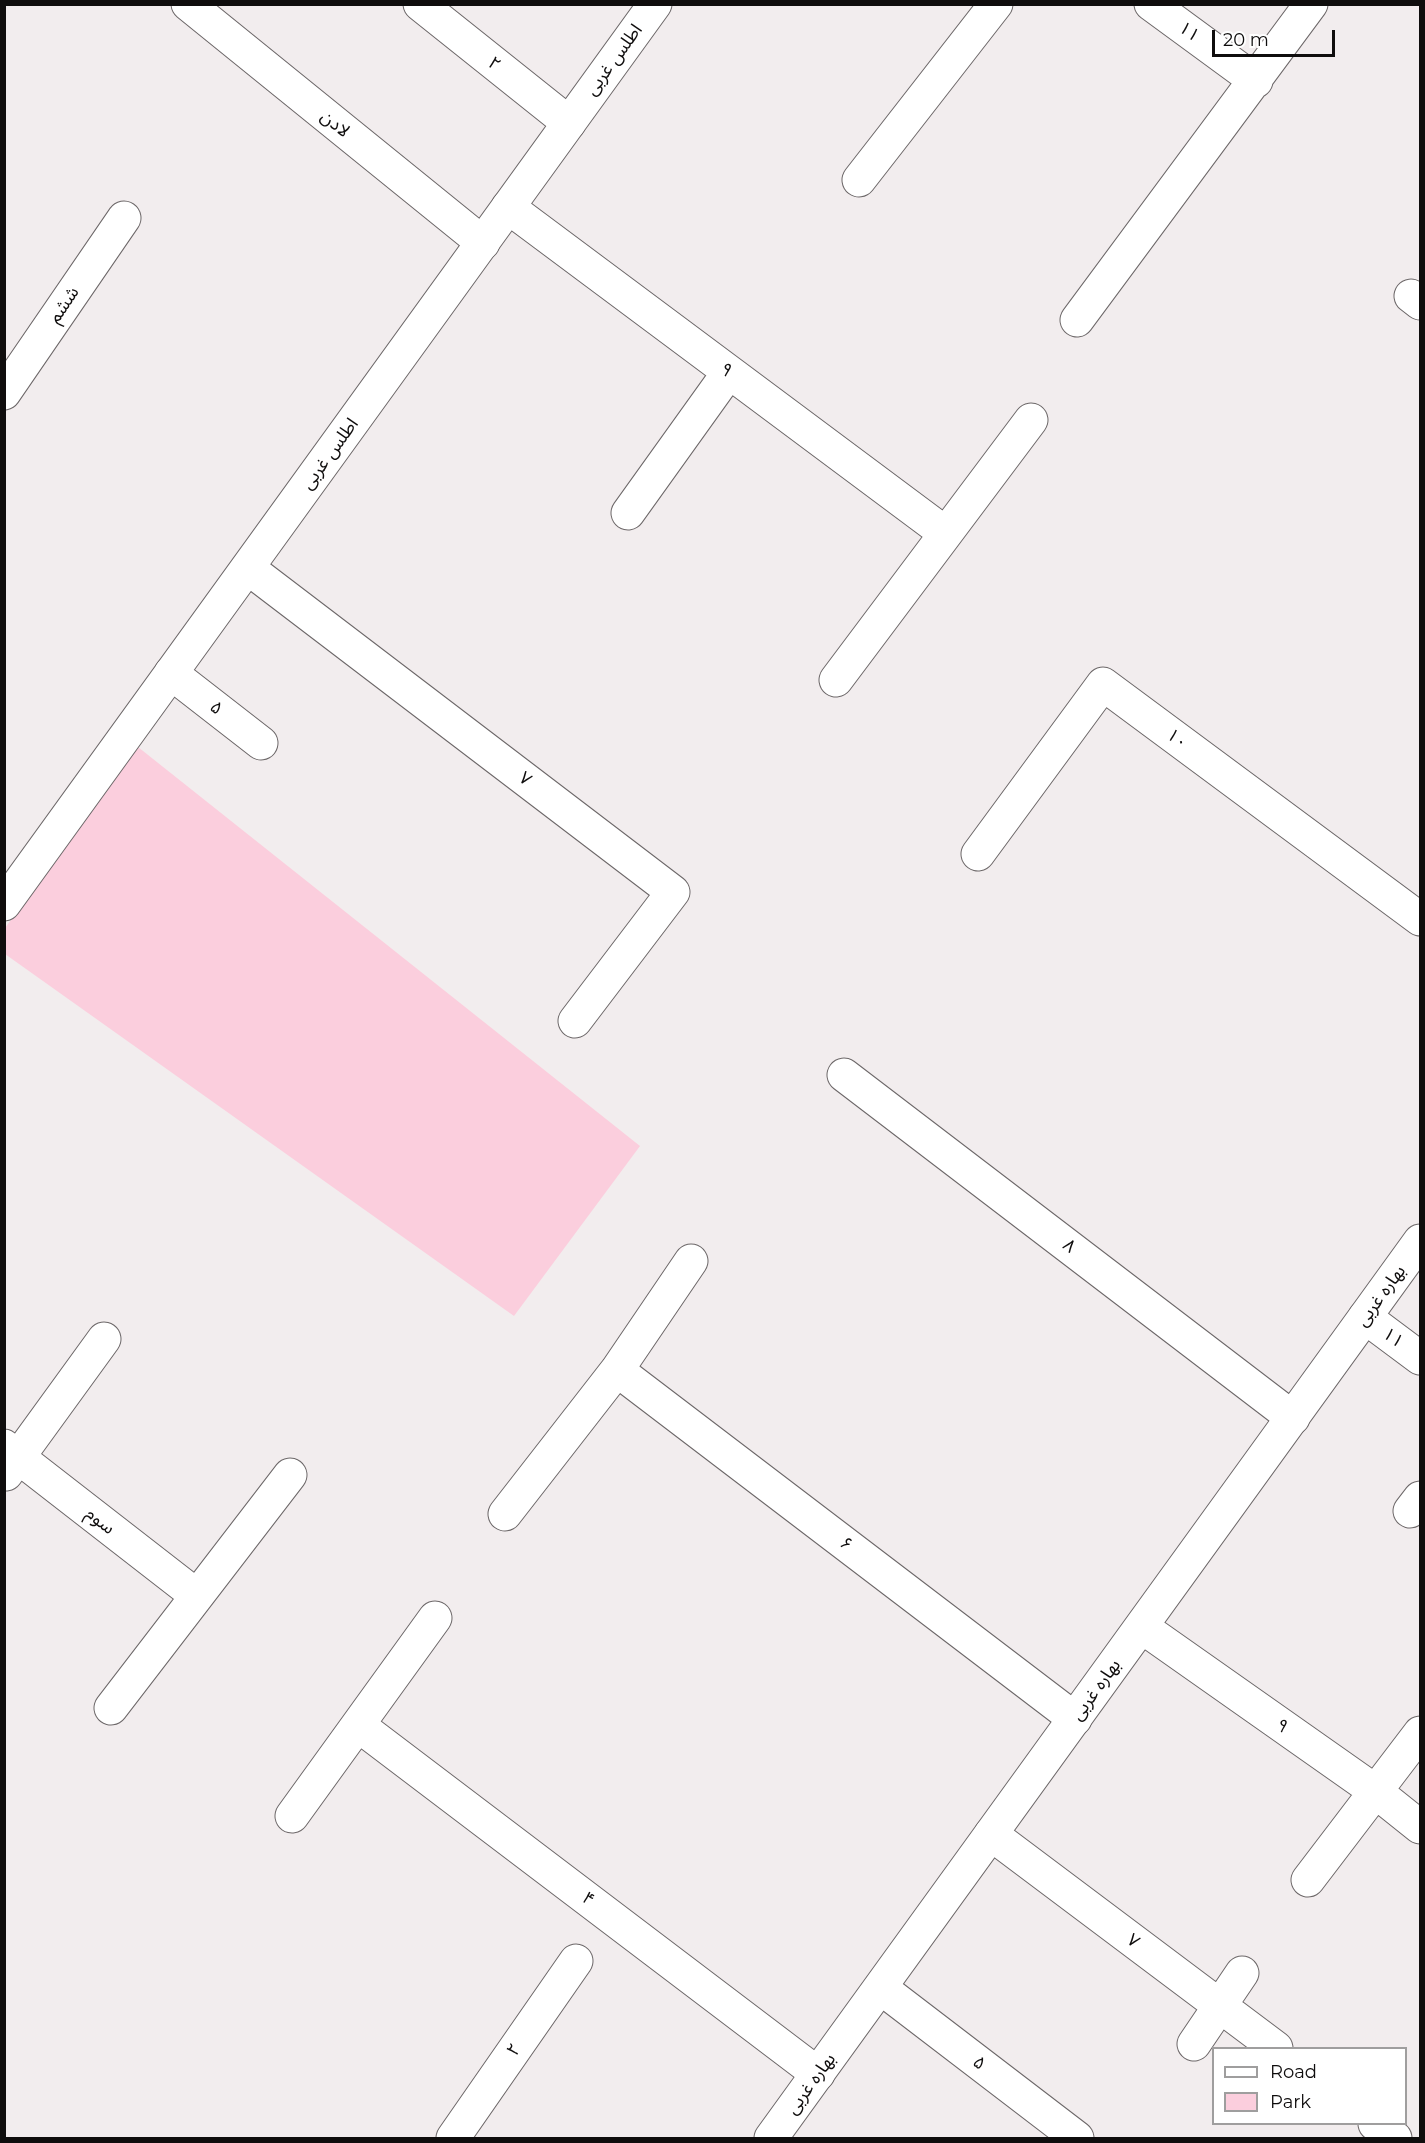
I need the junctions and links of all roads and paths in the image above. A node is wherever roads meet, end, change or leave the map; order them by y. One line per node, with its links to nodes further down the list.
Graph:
1 (188, 4): 12 (street, لادن)
2 (420, 4): 8 (street, ۲)
3 (655, 4): 8 (street, اطلس غربی)
4 (996, 4): 9 (street)
5 (1151, 4): 7 (street, ۱۱)
6 (1311, 4): 7 (street)
7 (1256, 81): 13 (street)
8 (569, 123): 10 (street, اطلس غربی)
9 (859, 180)
10 (508, 207): 12 (street, اطلس غربی); 14 (street, ۹)
11 (124, 218): 15 (street, ششم)
12 (483, 243): 19 (street, اطلس غربی)
13 (1077, 320)
14 (729, 372): 17 (street); 18 (street, ۹)
15 (4, 393)
16 (1030, 420): 18 (street)
17 (628, 513)
18 (945, 533): 21 (street)
19 (248, 568): 20 (street, اطلس غربی); 26 (street, ۷)
20 (171, 673): 22 (street, ۵); 24 (street, اطلس غربی)
21 (836, 680)
22 (261, 743)
23 (978, 854): 25 (street, ۱۰)
24 (4, 904)
25 (1420, 919)
26 (575, 1021)
27 (844, 1075): 34 (street, ۸)
28 (1420, 1241): 30 (street, بهاره غربی)
29 (691, 1261): 33 (street)
30 (1365, 1317): 32 (street, ۱۱); 34 (street, بهاره غربی)
31 (104, 1339): 35 (street)
32 (1420, 1358)
33 (617, 1370): 37 (street); 42 (street, ۶)
34 (1293, 1418): 40 (street, بهاره غربی)
35 (9, 1460): 38 (street, سوم)
36 (290, 1475): 38 (street)
37 (505, 1514)
38 (197, 1596): 41 (street)
39 (435, 1618): 43 (street)
40 (1142, 1626): 42 (street, بهاره غربی); 45 (street, ۹)
41 (111, 1708)
42 (1075, 1719): 48 (street, بهاره غربی)
43 (358, 1725): 46 (street); 56 (street, ۴)
44 (1420, 1733): 45 (street)
45 (1375, 1791): 47 (street, ۹); 49 (street)
46 (292, 1816)
47 (1420, 1827)
48 (991, 1834): 52 (street, بهاره غربی); 53 (street, ۷)
49 (1308, 1880)
50 (576, 1960): 58 (street, ۲)
51 (1242, 1973): 53 (street)
52 (880, 1988): 56 (street, بهاره غربی); 60 (street, ۵)
53 (1220, 2006): 54 (street); 55 (street, ۷)
54 (1194, 2044)
55 (1273, 2047)
56 (818, 2074): 59 (street, بهاره غربی)
57 (1376, 2125): 61 (street)
58 (453, 2139)
59 (771, 2139)
60 (1077, 2139)
61 (1395, 2139)

